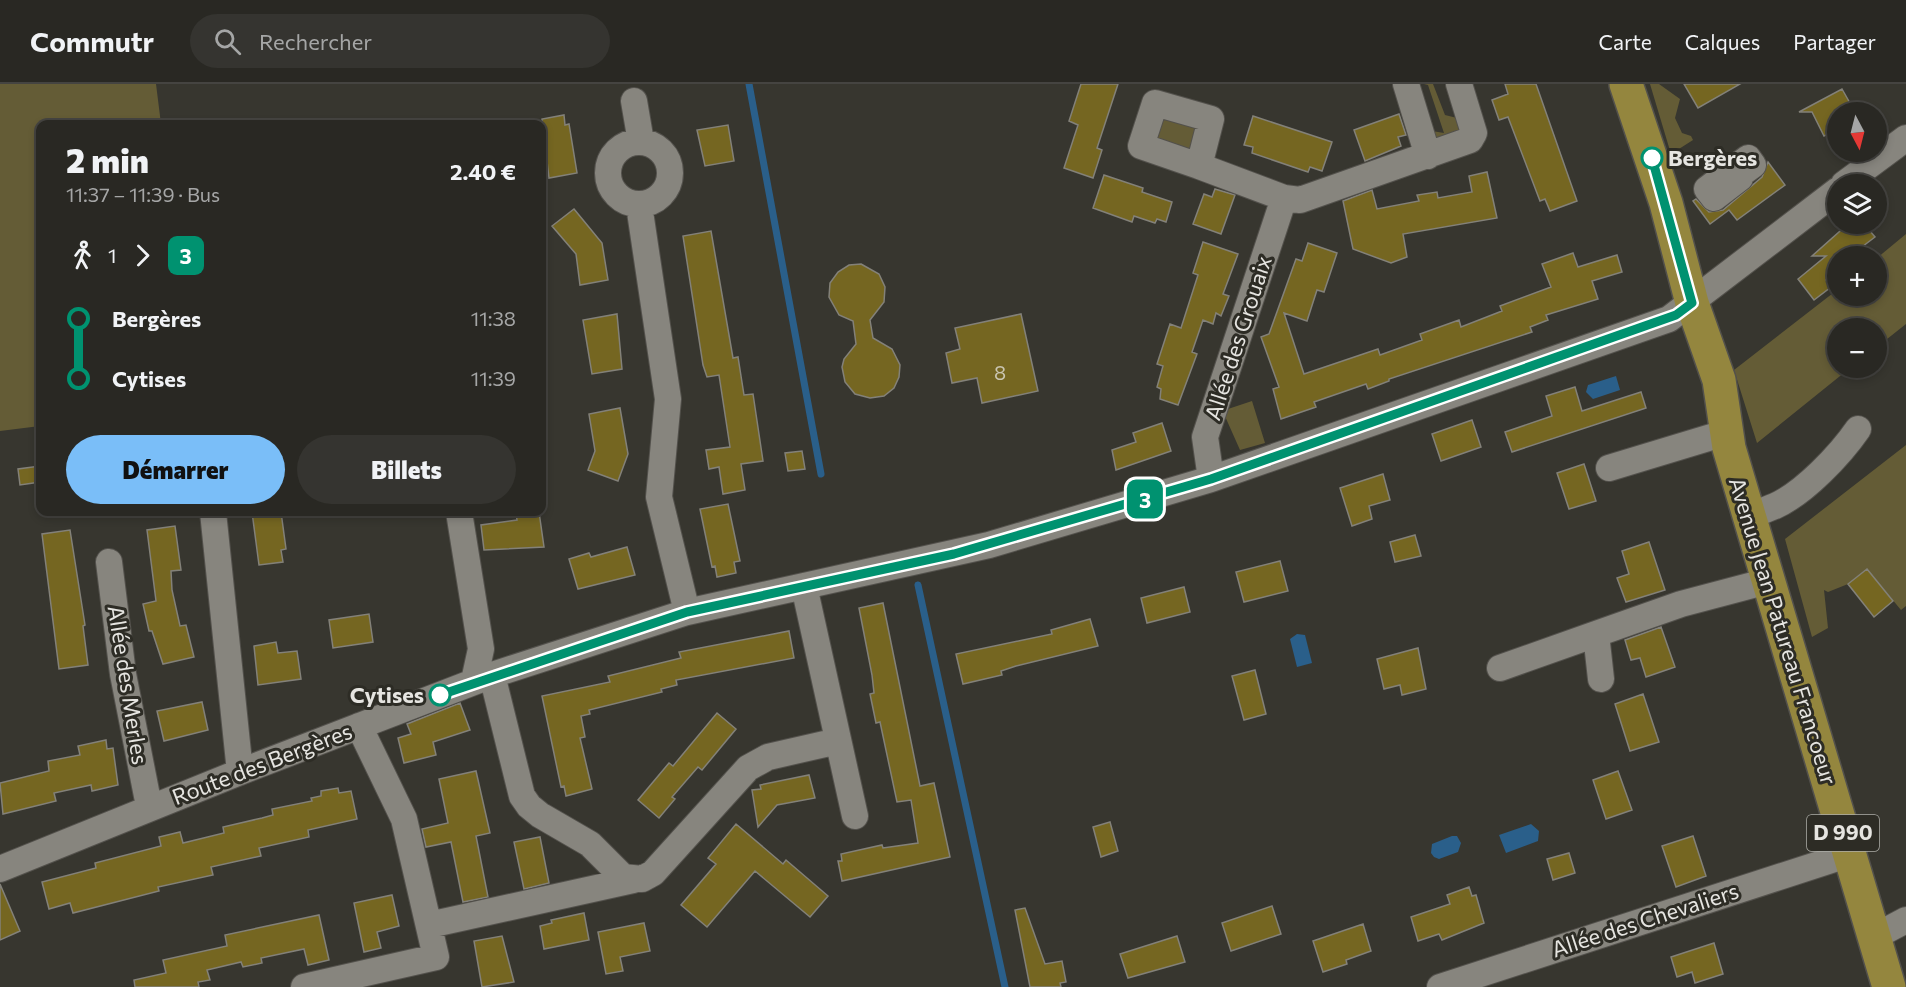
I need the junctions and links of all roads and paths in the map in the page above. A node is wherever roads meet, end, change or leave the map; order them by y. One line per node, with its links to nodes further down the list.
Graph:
1 (1406, 84): 8 (street)
2 (1459, 84): 8 (street)
3 (1616, 84): 14 (main road, D 990)
4 (1626, 84): 14 (main road, D 990)
5 (634, 101): 7 (street)
6 (1906, 138): 10 (street)
7 (641, 142): 13 (street); 13 (street)
8 (1428, 156): 11 (street)
9 (1199, 166): 11 (street)
10 (1857, 174)
11 (1284, 198): 18 (street, Allée des Grouaix)
12 (1827, 198): 14 (street)
13 (639, 205): 25 (street)
14 (1684, 309): 16 (main road, Avenue Jean Patureau Francoeur / D 990); 18 (street, Route des Bergères)
15 (1858, 429): 21 (street)
16 (1725, 438): 17 (street); 21 (main road, Avenue Jean Patureau Francoeur / D 990)
17 (1609, 468)
18 (1211, 479): 24 (street, Route des Bergères)
19 (213, 516): 32 (street)
20 (460, 516): 28 (street)
21 (1749, 517): 23 (main road, Avenue Jean Patureau Francoeur / D 990)
22 (109, 562): 33 (street, Allée des Merles)
23 (1768, 581): 26 (street); 35 (main road, Avenue Jean Patureau Francoeur / D 990)
24 (804, 586): 25 (street, Route des Bergères); 31 (street)
25 (687, 612): 28 (street, Route des Bergères)
26 (1596, 634): 27 (street); 29 (street)
27 (1500, 668)
28 (483, 678): 30 (street, Route des Bergères); 37 (street)
29 (1601, 679)
30 (359, 726): 32 (street, Route des Bergères); 39 (street)
31 (838, 741): 34 (street); 37 (street)
32 (240, 772): 33 (street, Route des Bergères)
33 (152, 807): 36 (street, Route des Bergères)
34 (855, 816)
35 (1850, 854): 40 (main road, Avenue Jean Patureau Francoeur / D 990); 42 (street, Allée des Chevaliers)
36 (0, 869)
37 (633, 880): 39 (street)
38 (1906, 920): 40 (street)
39 (429, 925): 41 (street)
40 (1874, 937): 43 (main road, Avenue Jean Patureau Francoeur / D 990)
41 (303, 987)
42 (1440, 987)
43 (1889, 987)

